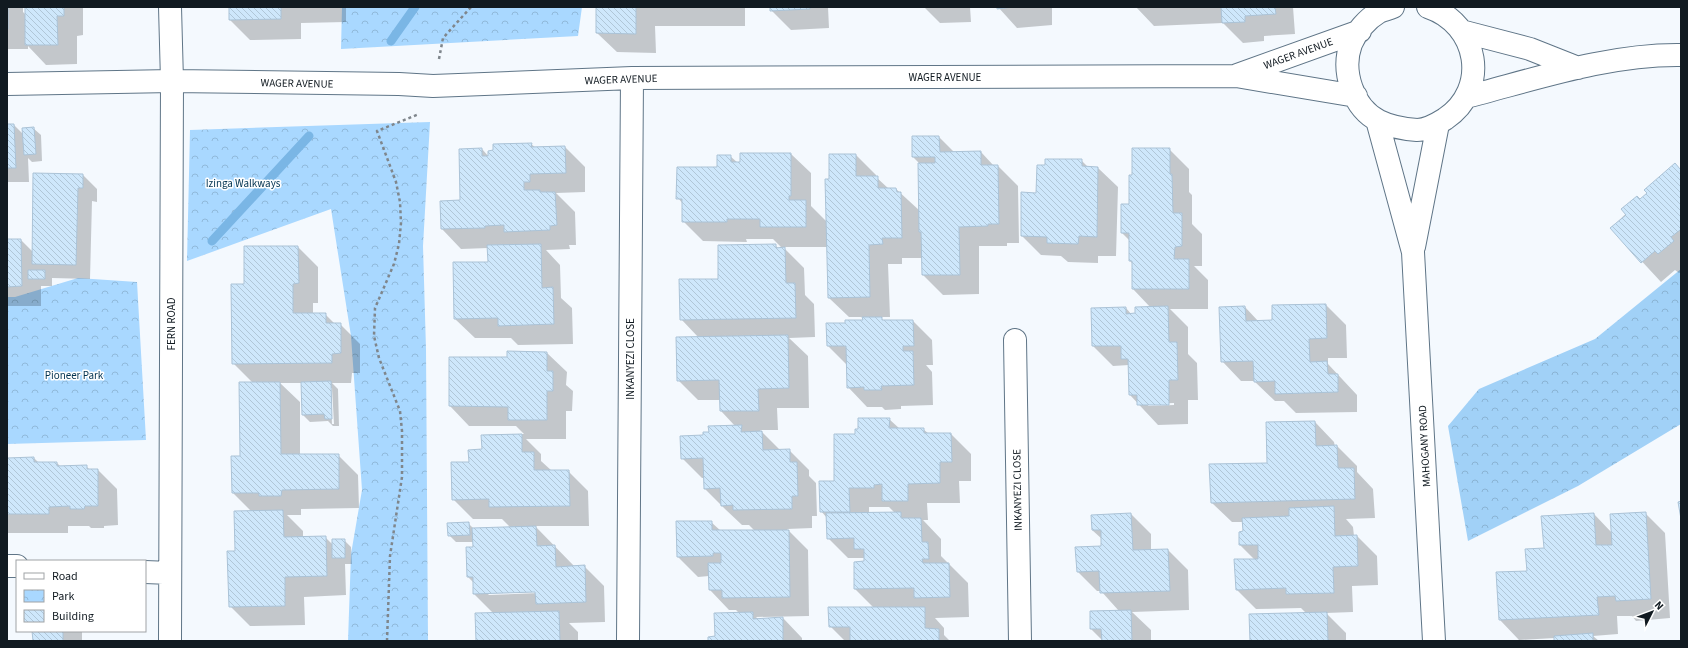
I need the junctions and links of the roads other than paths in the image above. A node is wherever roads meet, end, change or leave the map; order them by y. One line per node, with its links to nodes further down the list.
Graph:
1 (170, 7): 10 (street, FERN ROAD)
2 (1432, 8): 4 (street)
3 (1384, 9): 5 (street)
4 (1461, 30): 7 (street); 13 (street)
5 (1360, 31): 8 (street, WAGER AVENUE); 12 (street)
6 (1681, 55): 7 (street)
7 (1578, 68): 13 (street)
8 (1236, 76): 9 (street, WAGER AVENUE); 12 (street, WAGER AVENUE)
9 (632, 78): 10 (street, WAGER AVENUE); 21 (street, INKANYEZI CLOSE)
10 (172, 81): 11 (street, WAGER AVENUE); 19 (street, FERN ROAD)
11 (7, 84)
12 (1356, 96): 14 (street)
13 (1466, 97): 15 (street)
14 (1377, 120): 15 (street); 16 (street, MAHOGANY ROAD)
15 (1438, 124): 16 (street, MAHOGANY ROAD)
16 (1414, 252): 23 (street, MAHOGANY ROAD)
17 (1015, 340): 22 (street, INKANYEZI CLOSE)
18 (146, 572): 19 (street)
19 (170, 573): 20 (street, FERN ROAD)
20 (170, 641)
21 (628, 641)
22 (1020, 641)
23 (1434, 641)

